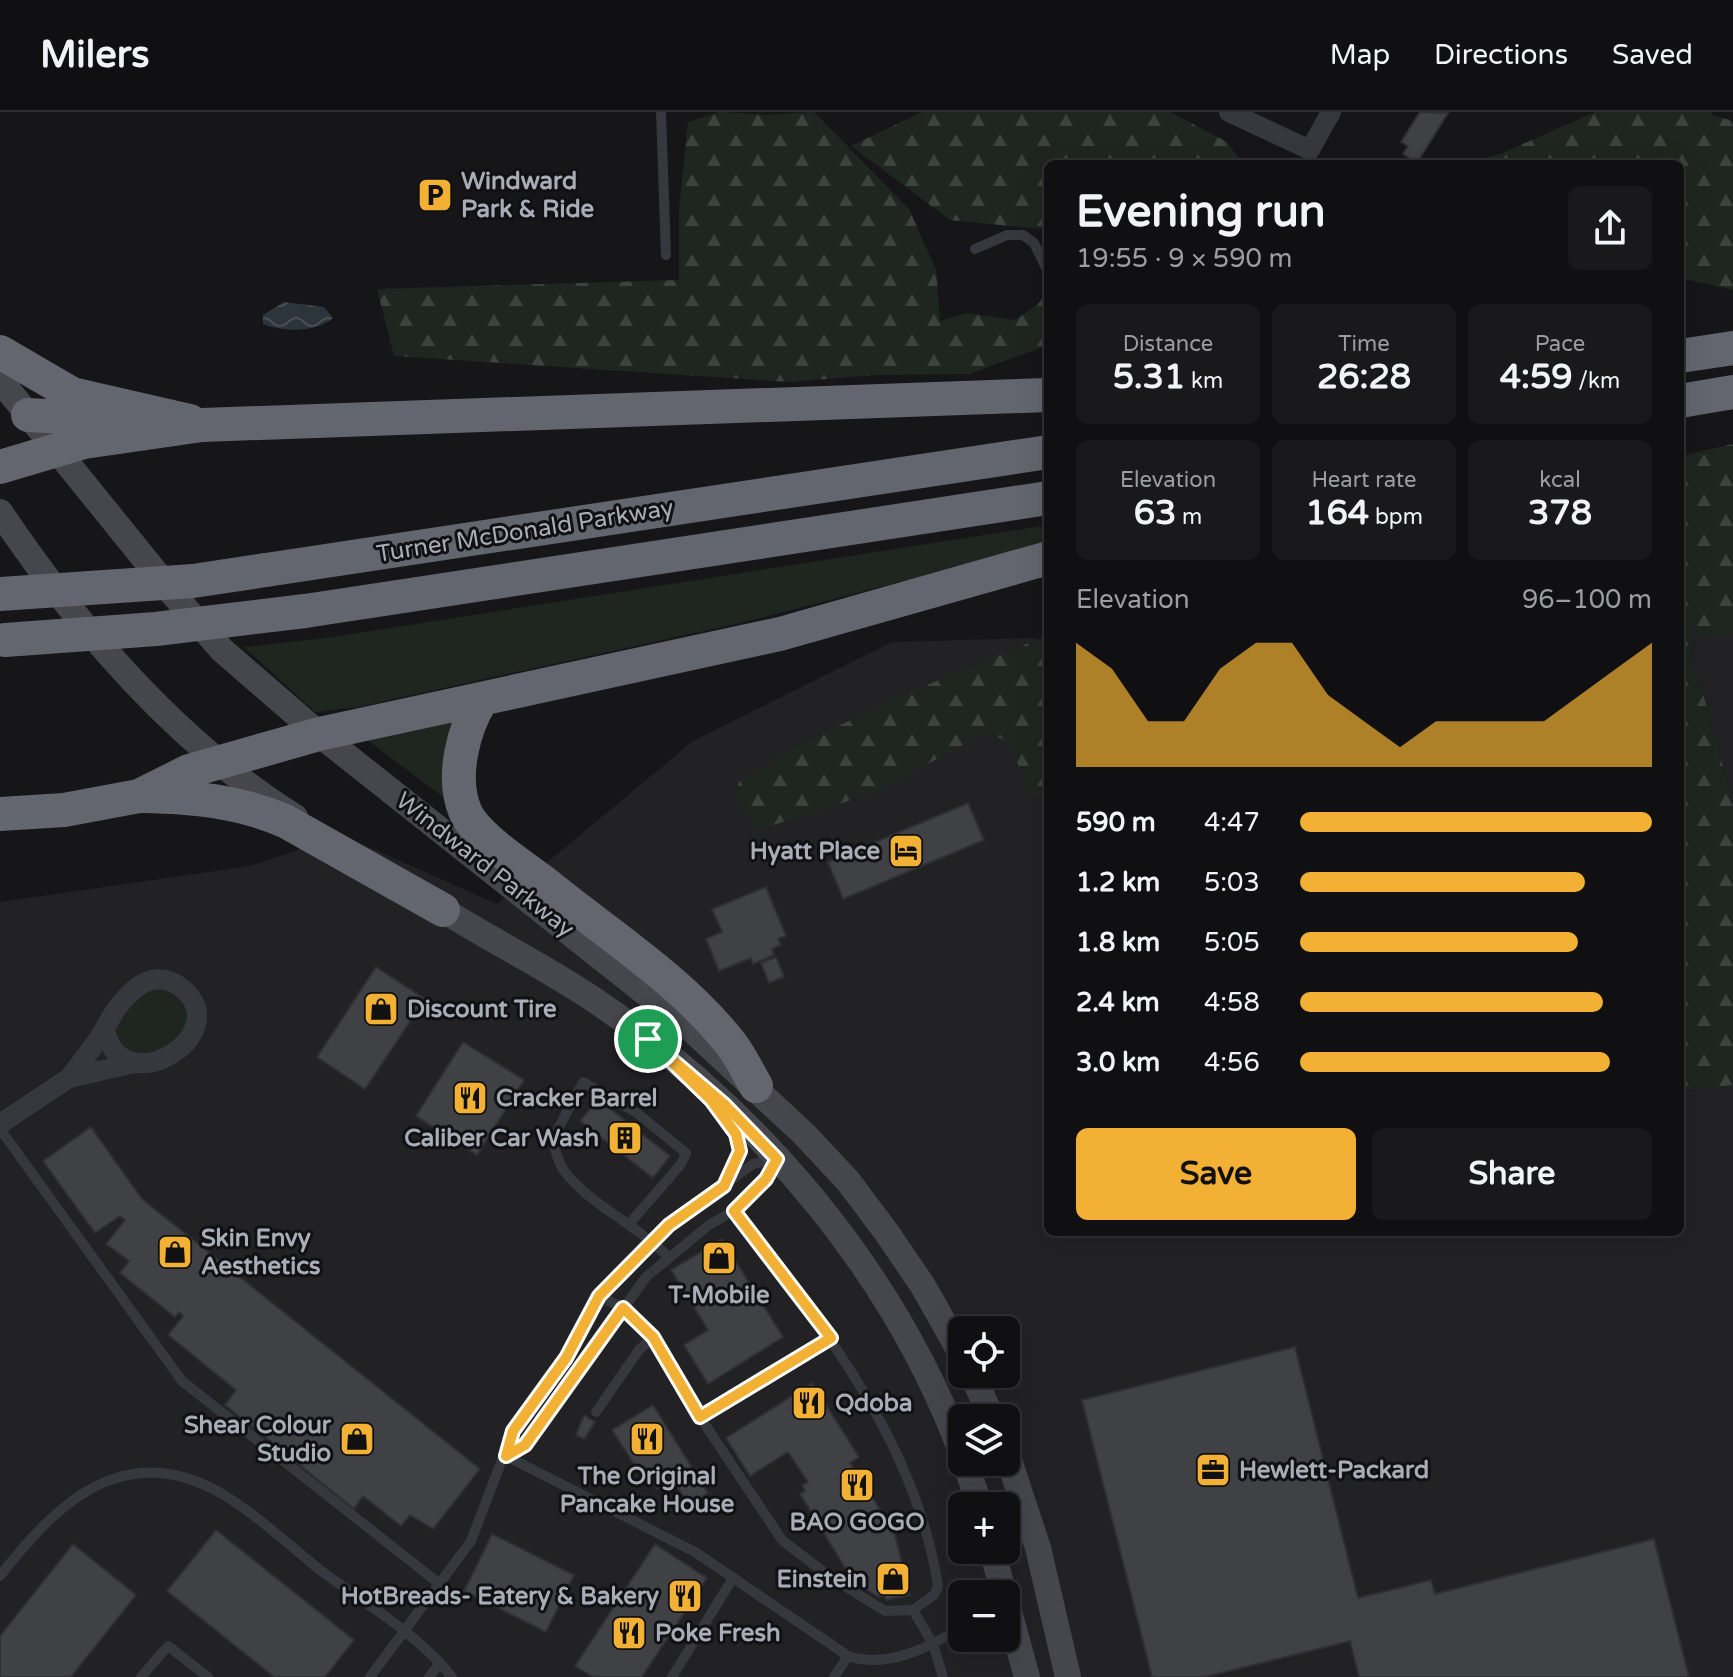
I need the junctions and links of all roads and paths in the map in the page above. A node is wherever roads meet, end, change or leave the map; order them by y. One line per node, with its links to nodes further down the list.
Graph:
1 (661, 112): 6 (lane)
2 (1229, 112): 4 (street)
3 (1331, 112): 4 (street)
4 (1306, 157)
5 (975, 249): 7 (lane)
6 (666, 255)
7 (1044, 264)
8 (1733, 348): 10 (highway)
9 (0, 352): 14 (highway)
10 (1684, 355)
11 (0, 380): 13 (main road, Windward Parkway)
12 (1044, 395): 14 (highway)
13 (28, 415): 15 (highway); 16 (main road, Windward Parkway)
14 (202, 425): 15 (highway)
15 (144, 433): 16 (highway)
16 (57, 449): 18 (highway); 25 (main road, Windward Parkway)
17 (1044, 453): 22 (highway, Turner McDonald Parkway, bridge)
18 (0, 467)
19 (1044, 499): 23 (highway, Turner McDonald Parkway, bridge)
20 (0, 512): 26 (main road, Windward Parkway)
21 (1044, 559): 24 (highway)
22 (0, 594)
23 (2, 640)
24 (482, 699): 25 (highway); 34 (highway)
25 (319, 734): 26 (highway); 34 (main road, Windward Parkway)
26 (221, 761): 27 (highway); 29 (main road, Windward Parkway)
27 (139, 796): 28 (highway); 29 (highway)
28 (0, 814)
29 (443, 910): 31 (main road, Windward Parkway)
30 (105, 1029): 32 (street); 32 (street); 33 (street)
31 (648, 1039): 37 (main road, Windward Parkway); 38 (lane)
32 (134, 1063): 33 (street)
33 (69, 1078): 35 (street)
34 (756, 1086): 36 (main road, Windward Parkway)
35 (0, 1126): 55 (lane)
36 (804, 1134): 37 (main road); 45 (main road, Windward Parkway)
37 (777, 1159): 38 (lane); 39 (lane); 50 (main road, Windward Parkway)
38 (724, 1186): 41 (lane)
39 (734, 1211): 42 (lane); 47 (lane)
40 (630, 1223): 40 (lane); 41 (lane)
41 (652, 1240): 42 (lane); 43 (lane)
42 (668, 1257): 44 (lane)
43 (599, 1296): 44 (lane); 51 (lane)
44 (623, 1308): 46 (lane); 51 (lane)
45 (948, 1330)
46 (653, 1337): 48 (lane); 49 (lane)
47 (831, 1338): 49 (lane); 56 (lane)
48 (596, 1412)
49 (700, 1417): 56 (lane)
50 (948, 1421)
51 (506, 1456): 54 (lane); 55 (lane)
52 (1014, 1476): 73 (main road)
53 (0, 1576): 57 (lane)
54 (733, 1578): 62 (lane); 69 (lane)
55 (441, 1585): 57 (lane)
56 (913, 1610): 59 (lane)
57 (406, 1633): 63 (lane); 66 (lane)
58 (948, 1636): 59 (lane)
59 (933, 1644): 62 (lane); 71 (lane)
60 (1020, 1648): 61 (main road)
61 (1021, 1651): 72 (main road)
62 (848, 1656): 70 (lane)
63 (440, 1663): 67 (lane); 68 (lane)
64 (141, 1677): 65 (lane)
65 (208, 1677)
66 (370, 1677)
67 (429, 1677)
68 (452, 1677)
69 (672, 1677)
70 (834, 1677)
71 (943, 1677)
72 (1027, 1677)
73 (1068, 1677)

